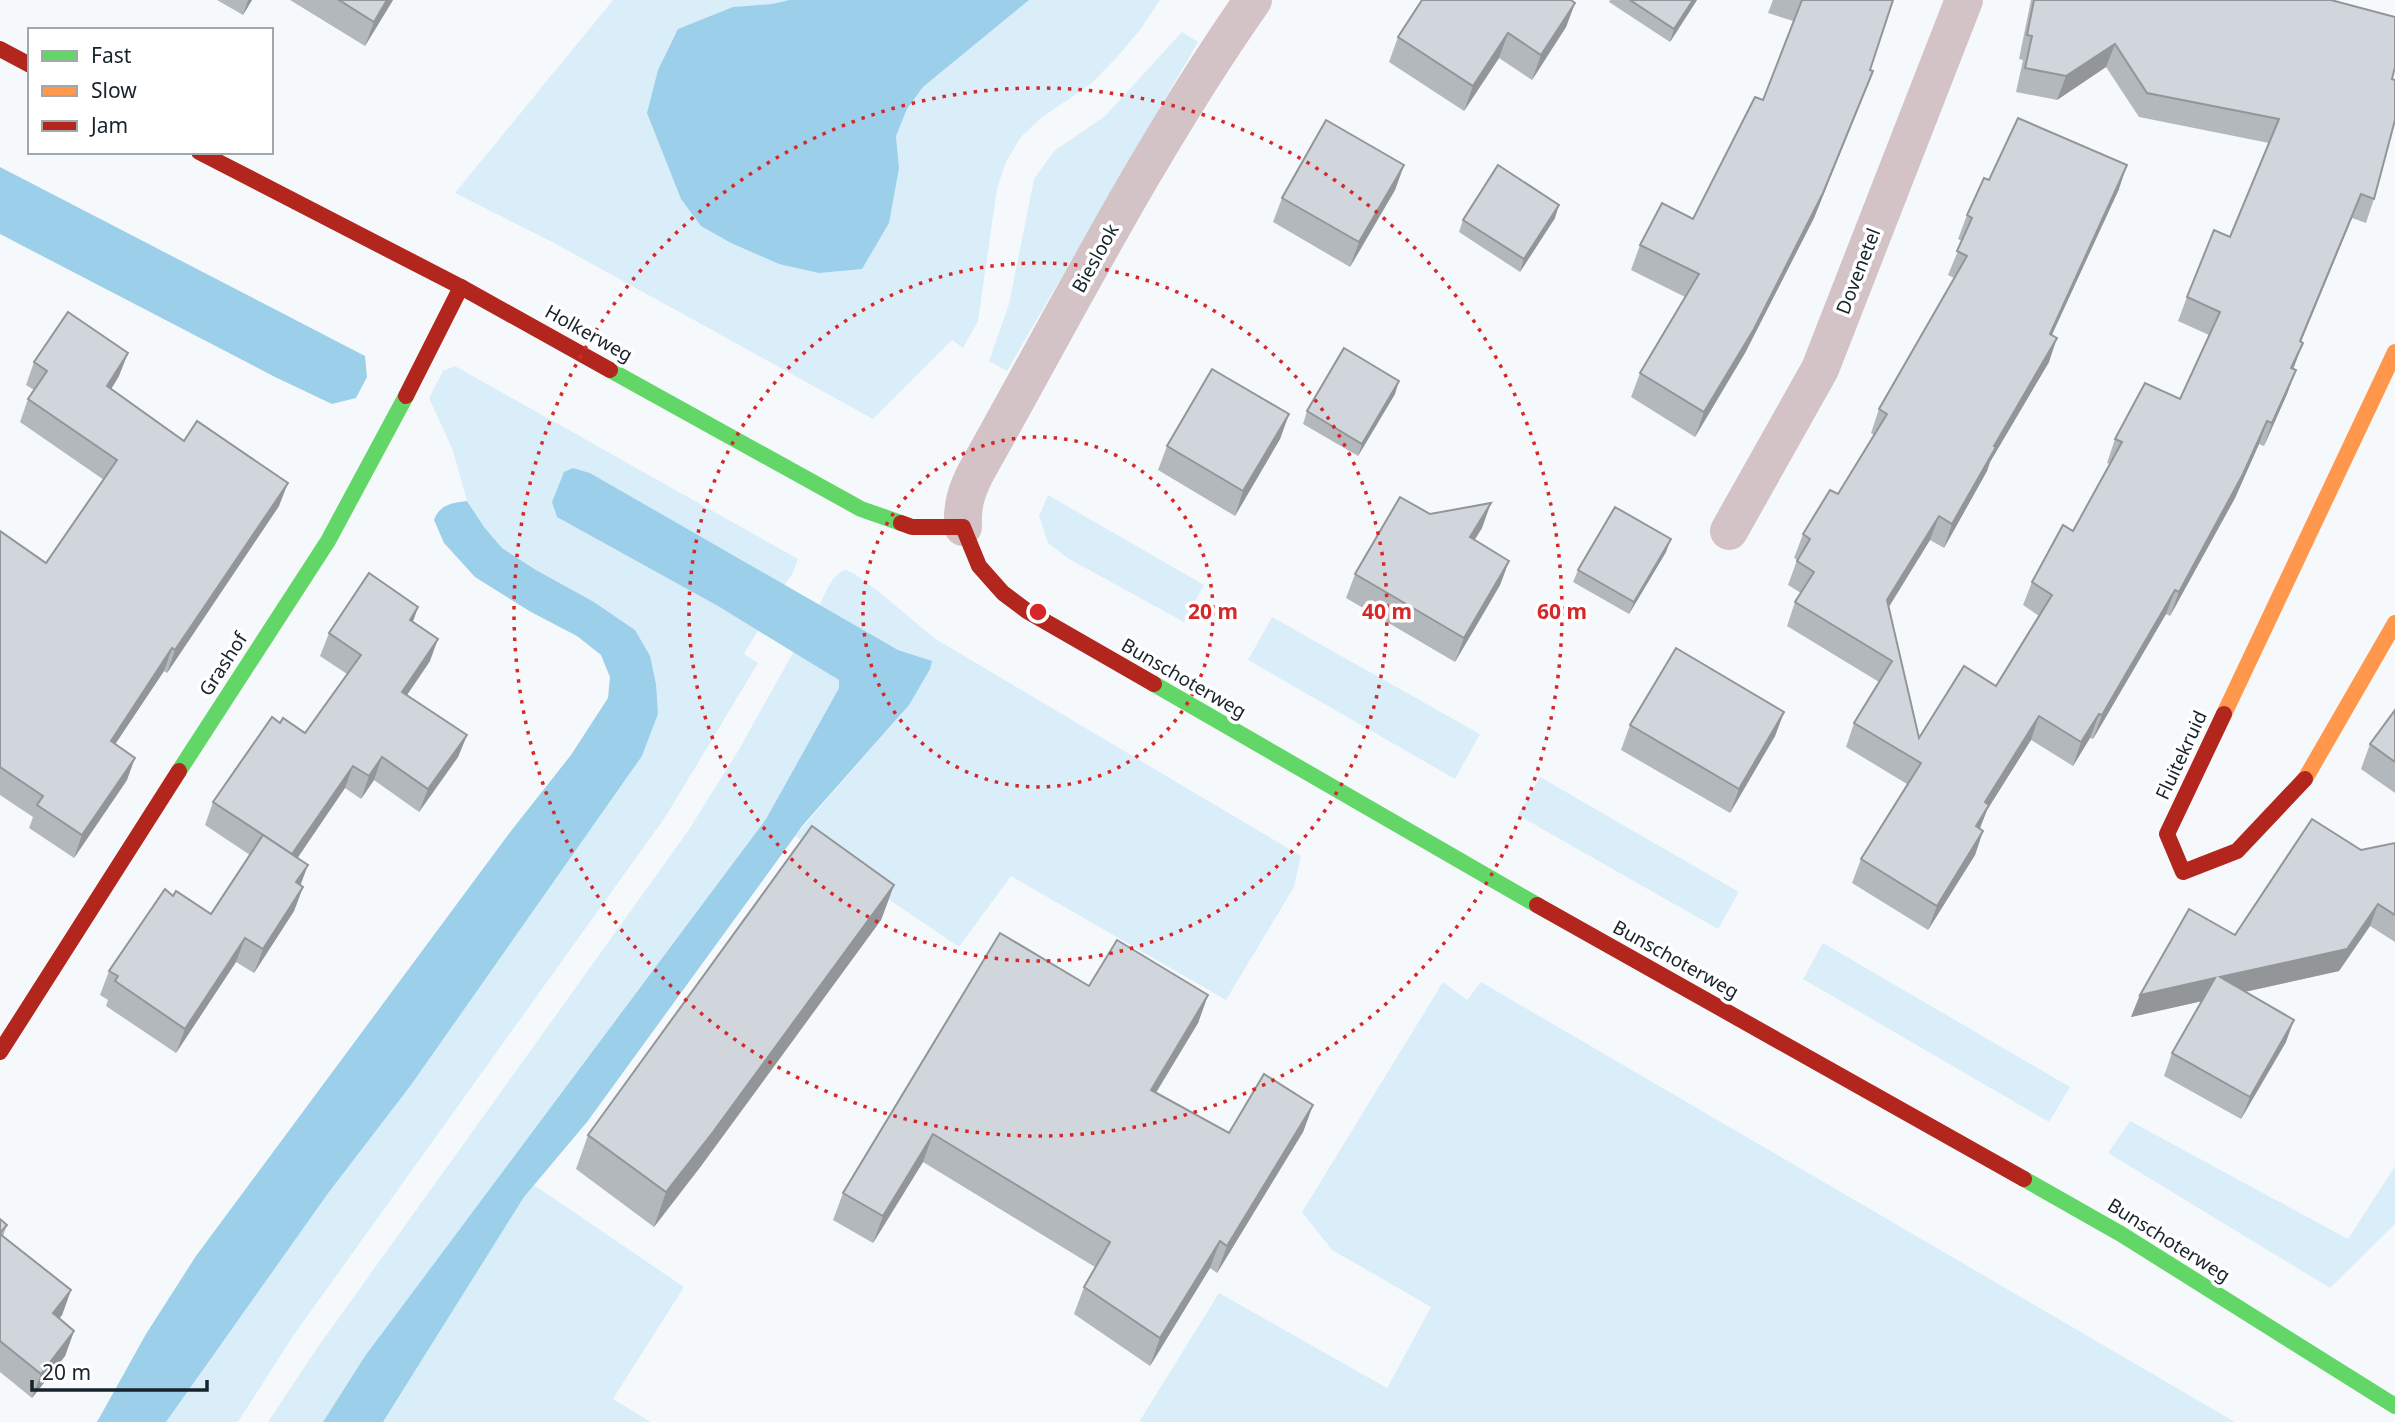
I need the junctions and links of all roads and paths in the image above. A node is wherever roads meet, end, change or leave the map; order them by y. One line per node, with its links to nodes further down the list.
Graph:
1 (1252, 0): 8 (street, Bieslook)
2 (1964, 0): 9 (street, Dovenetel)
3 (0, 49): 4 (street)
4 (28, 64)
5 (203, 154): 6 (street, Holkerweg)
6 (461, 287): 8 (street, Holkerweg); 11 (street, Grashof)
7 (2395, 352): 10 (street, Fluitekruid)
8 (963, 527): 12 (street, Bunschoterweg)
9 (1729, 531)
10 (2395, 623)
11 (0, 1052)
12 (2395, 1406)

